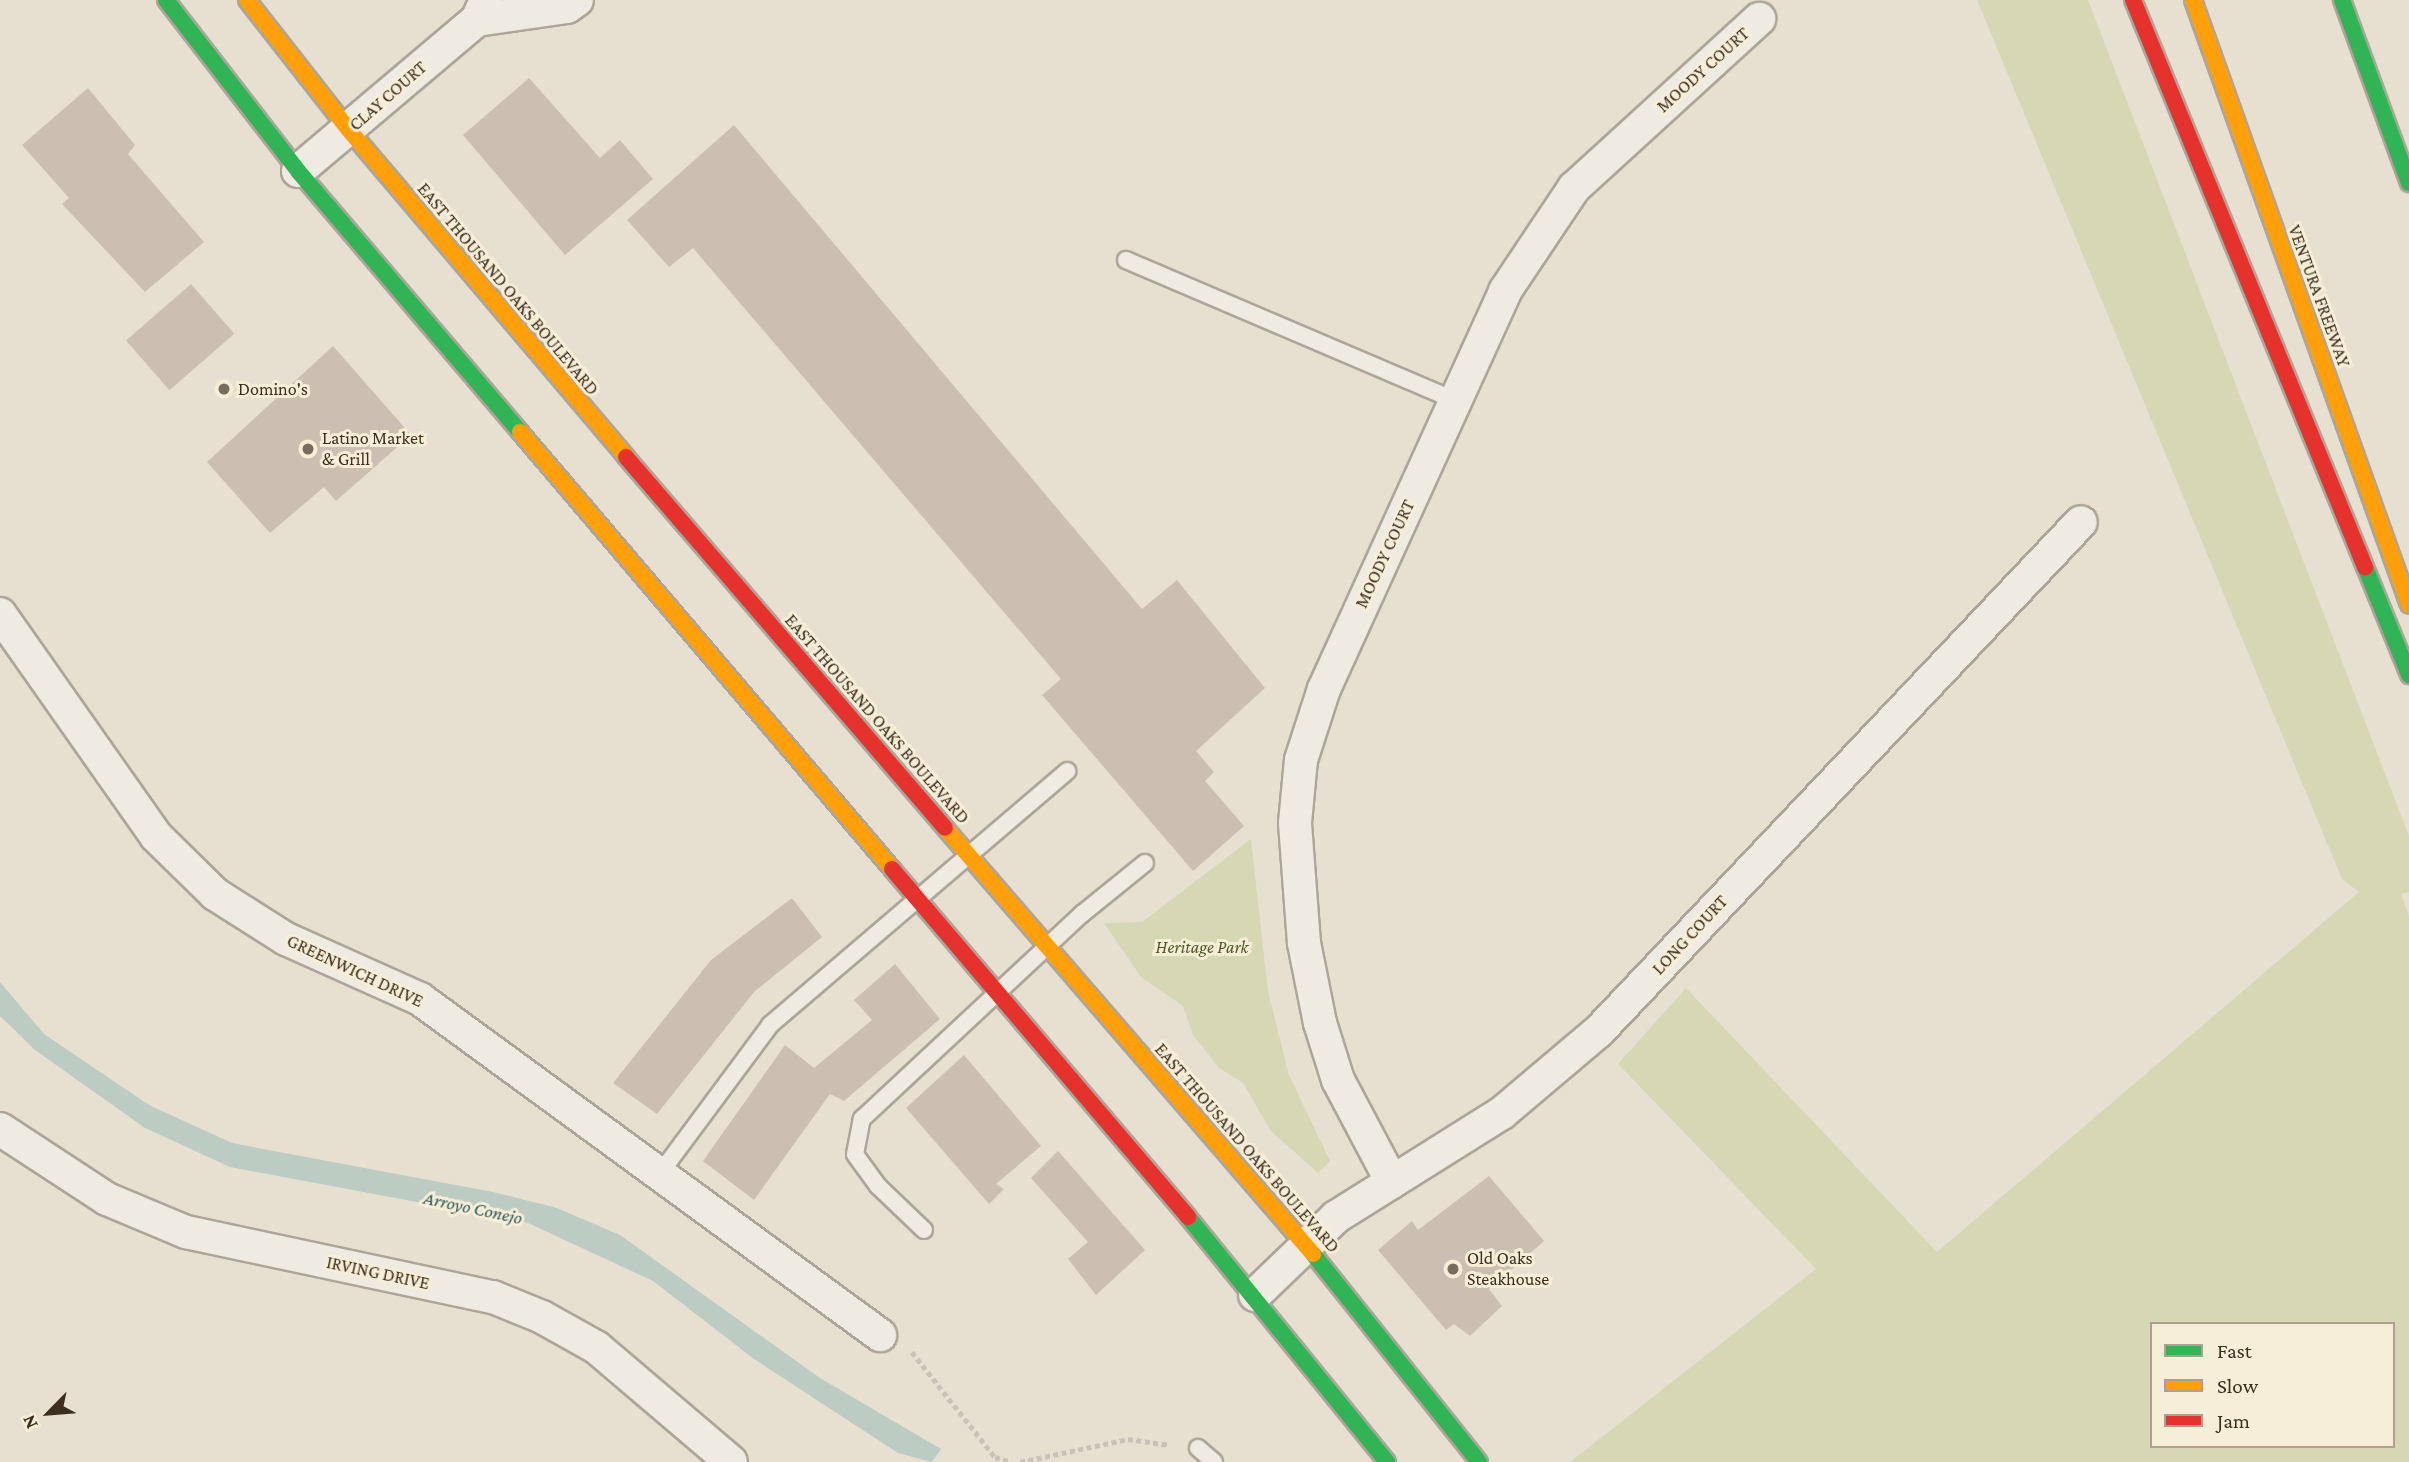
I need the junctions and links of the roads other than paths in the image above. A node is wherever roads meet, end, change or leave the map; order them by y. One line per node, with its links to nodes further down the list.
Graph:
1 (166, 0): 10 (main road)
2 (247, 0): 9 (main road, EAST THOUSAND OAKS BOULEVARD)
3 (577, 0): 7 (street, CLAY COURT)
4 (2133, 0): 17 (main road)
5 (2193, 0): 15 (main road, VENTURA FREEWAY)
6 (2342, 0): 11 (main road)
7 (482, 10): 9 (street, CLAY COURT)
8 (1759, 19): 13 (street, MOODY COURT)
9 (349, 130): 10 (street, CLAY COURT); 19 (main road, EAST THOUSAND OAKS BOULEVARD)
10 (298, 171): 21 (main road)
11 (2409, 183)
12 (1126, 260): 13 (lane)
13 (1455, 400): 26 (street, MOODY COURT)
14 (2081, 522): 26 (street, LONG COURT)
15 (2409, 605)
16 (0, 614): 25 (street, GREENWICH DRIVE)
17 (2409, 675)
18 (1067, 771): 19 (lane)
19 (968, 855): 21 (lane); 22 (main road, EAST THOUSAND OAKS BOULEVARD)
20 (1145, 863): 22 (lane)
21 (913, 901): 23 (main road); 25 (lane)
22 (1047, 947): 23 (lane); 28 (main road, EAST THOUSAND OAKS BOULEVARD)
23 (996, 997): 27 (lane); 29 (main road)
24 (0, 1129): 32 (street, IRVING DRIVE)
25 (657, 1176): 30 (street, GREENWICH DRIVE)
26 (1392, 1182): 28 (street, LONG COURT)
27 (924, 1230)
28 (1307, 1246): 29 (street, LONG COURT); 35 (main road, EAST THOUSAND OAKS BOULEVARD)
29 (1255, 1295): 34 (main road)
30 (880, 1335)
31 (1198, 1448): 33 (lane)
32 (731, 1462)
33 (1214, 1462)
34 (1387, 1462)
35 (1479, 1462)

